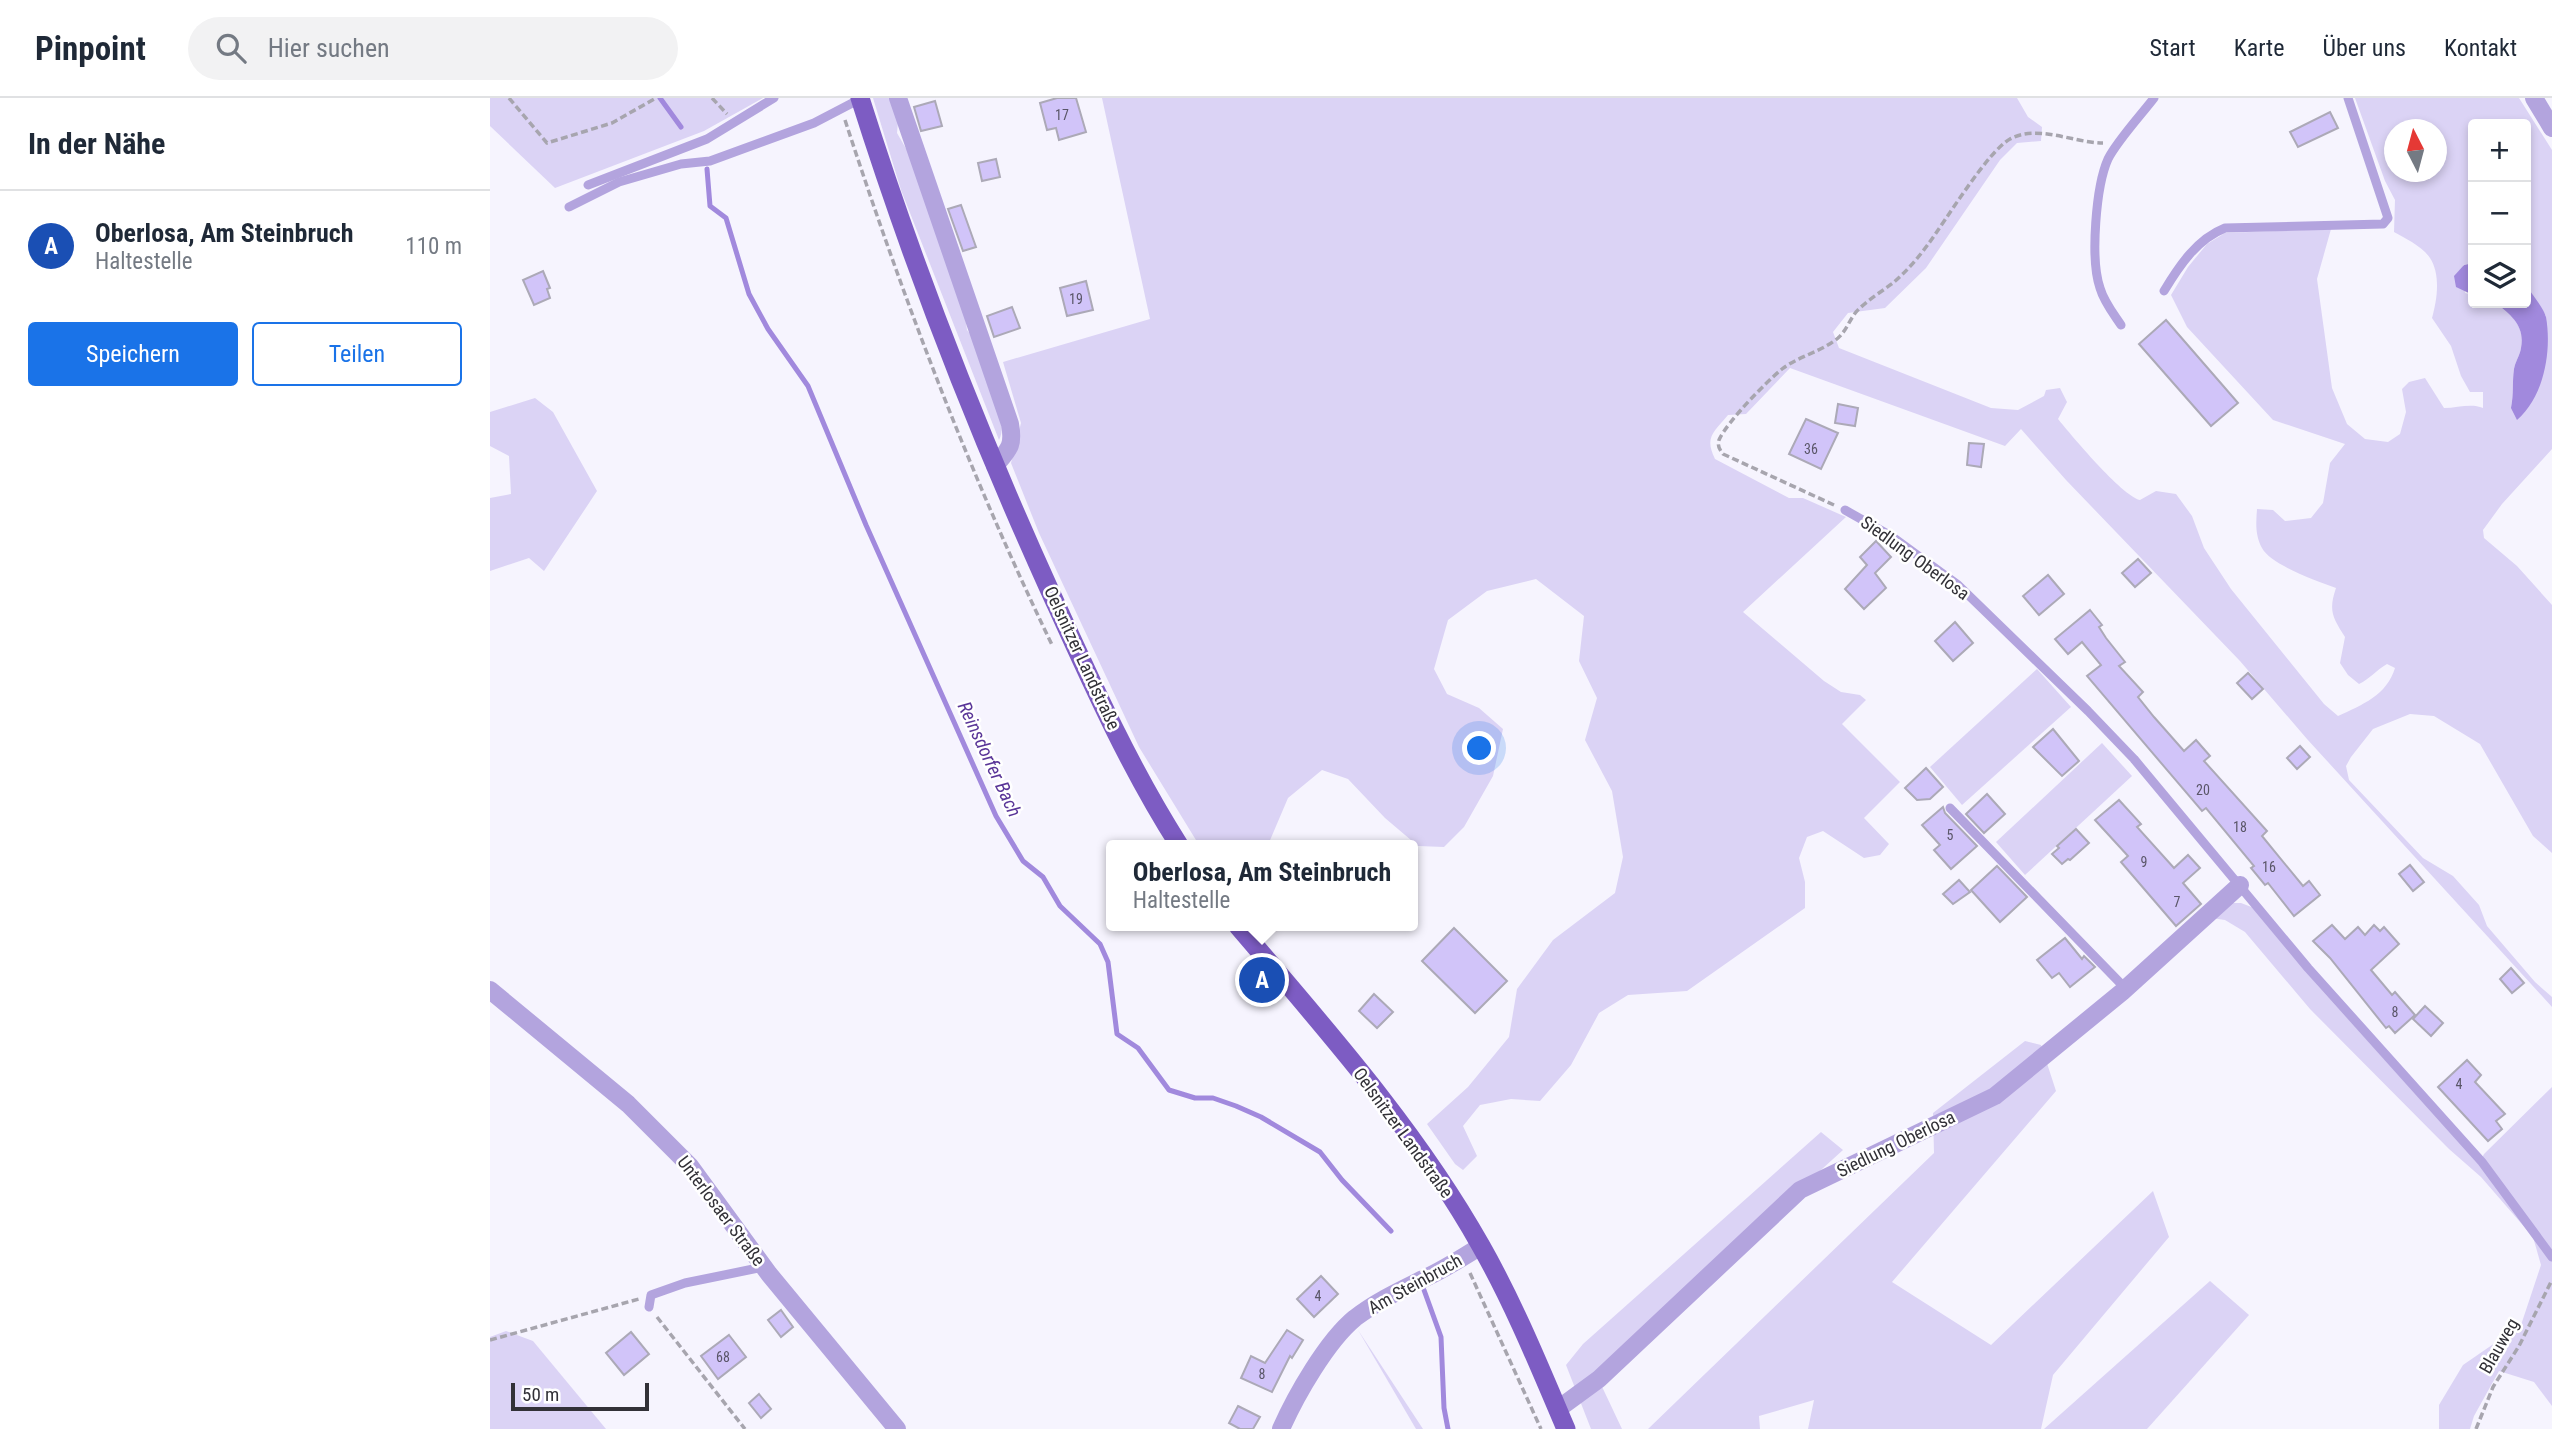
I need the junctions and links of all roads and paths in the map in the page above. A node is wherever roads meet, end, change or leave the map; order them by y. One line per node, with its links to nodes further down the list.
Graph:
1 (509, 98): 2 (path)
2 (656, 98)
3 (712, 98): 10 (path)
4 (774, 98): 10 (lane)
5 (860, 98): 14 (lane); 17 (main road, Oelsnitzer Landstraße)
6 (898, 98): 17 (street)
7 (2154, 98): 12 (lane)
8 (2348, 98): 15 (lane)
9 (2534, 98): 11 (street)
10 (735, 123): 13 (lane)
11 (2552, 128)
12 (2123, 139): 16 (lane); 18 (path)
13 (588, 185)
14 (569, 207)
15 (2164, 291)
16 (2121, 326)
17 (995, 466): 20 (main road, Oelsnitzer Landstraße)
18 (1845, 510): 21 (lane, Siedlung Oberlosa)
19 (1950, 808): 23 (lane)
20 (1176, 840)
21 (2240, 886): 23 (street, Siedlung Oberlosa); 27 (lane, Siedlung Oberlosa)
22 (1242, 931): 25 (main road, Oelsnitzer Landstraße)
23 (2126, 989): 33 (street, Siedlung Oberlosa)
24 (490, 990): 28 (street, Unterlosaer Straße)
25 (1482, 1246): 26 (street, Am Steinbruch); 33 (main road, Oelsnitzer Landstraße)
26 (1463, 1257): 36 (street, Am Steinbruch); 37 (path)
27 (2552, 1258)
28 (764, 1267): 30 (lane); 35 (street, Unterlosaer Straße)
29 (2552, 1280): 39 (path, Blauweg)
30 (651, 1295): 31 (lane); 32 (path)
31 (649, 1307): 34 (path)
32 (490, 1340)
33 (1558, 1409): 38 (main road, Oelsnitzer Landstraße)
34 (745, 1429)
35 (897, 1429)
36 (1282, 1429)
37 (1541, 1429)
38 (1566, 1429)
39 (2476, 1429)

